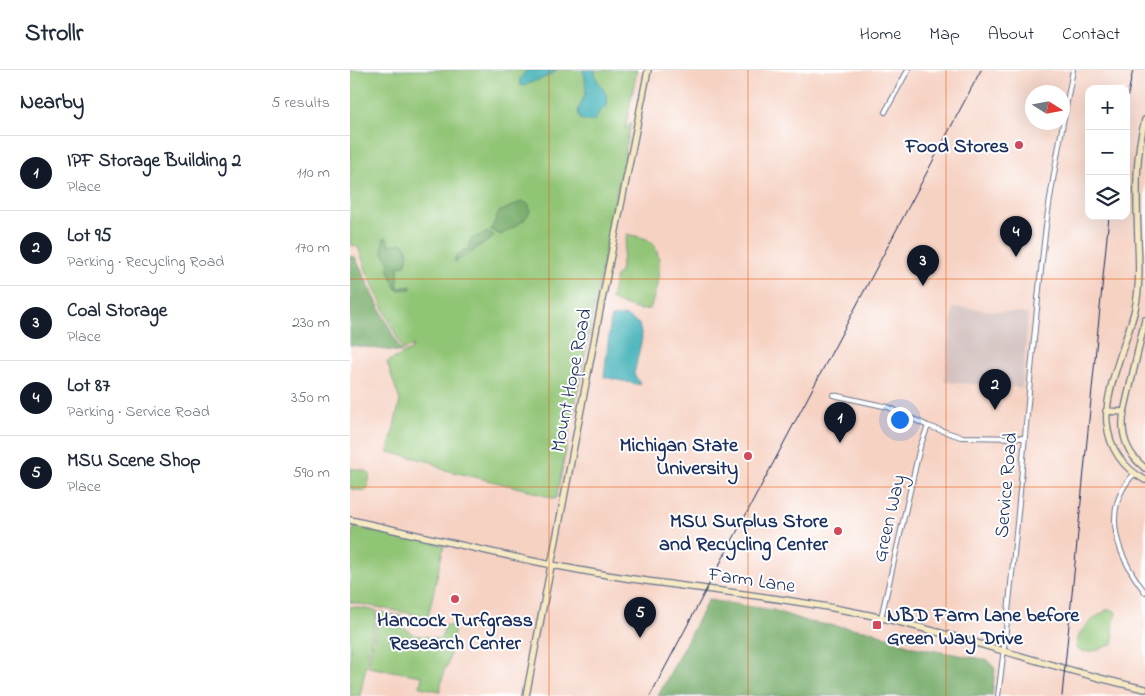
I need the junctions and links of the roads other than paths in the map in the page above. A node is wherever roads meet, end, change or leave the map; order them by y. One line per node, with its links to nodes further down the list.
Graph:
1 (648, 70): 17 (street, Mount Hope Road)
2 (908, 70): 4 (street)
3 (1073, 70): 12 (street, Service Road)
4 (885, 112)
5 (1145, 120): 6 (street)
6 (1142, 260): 9 (street)
7 (1145, 320): 10 (street)
8 (833, 395): 11 (street)
9 (1106, 411): 10 (street); 14 (street)
10 (1124, 412): 13 (street)
11 (928, 426): 12 (street); 19 (street, Green Way)
12 (1024, 438): 20 (street, Service Road)
13 (1143, 467): 14 (street)
14 (1134, 474): 15 (street); 18 (street)
15 (1145, 480)
16 (350, 520): 17 (street, Farm Lane)
17 (551, 564): 19 (street, Farm Lane); 22 (street, Mount Hope Road)
18 (1145, 592)
19 (881, 618): 20 (street, Farm Lane)
20 (1004, 651): 21 (street, Farm Lane); 23 (street, Service Road)
21 (1145, 689)
22 (526, 696)
23 (998, 696)

